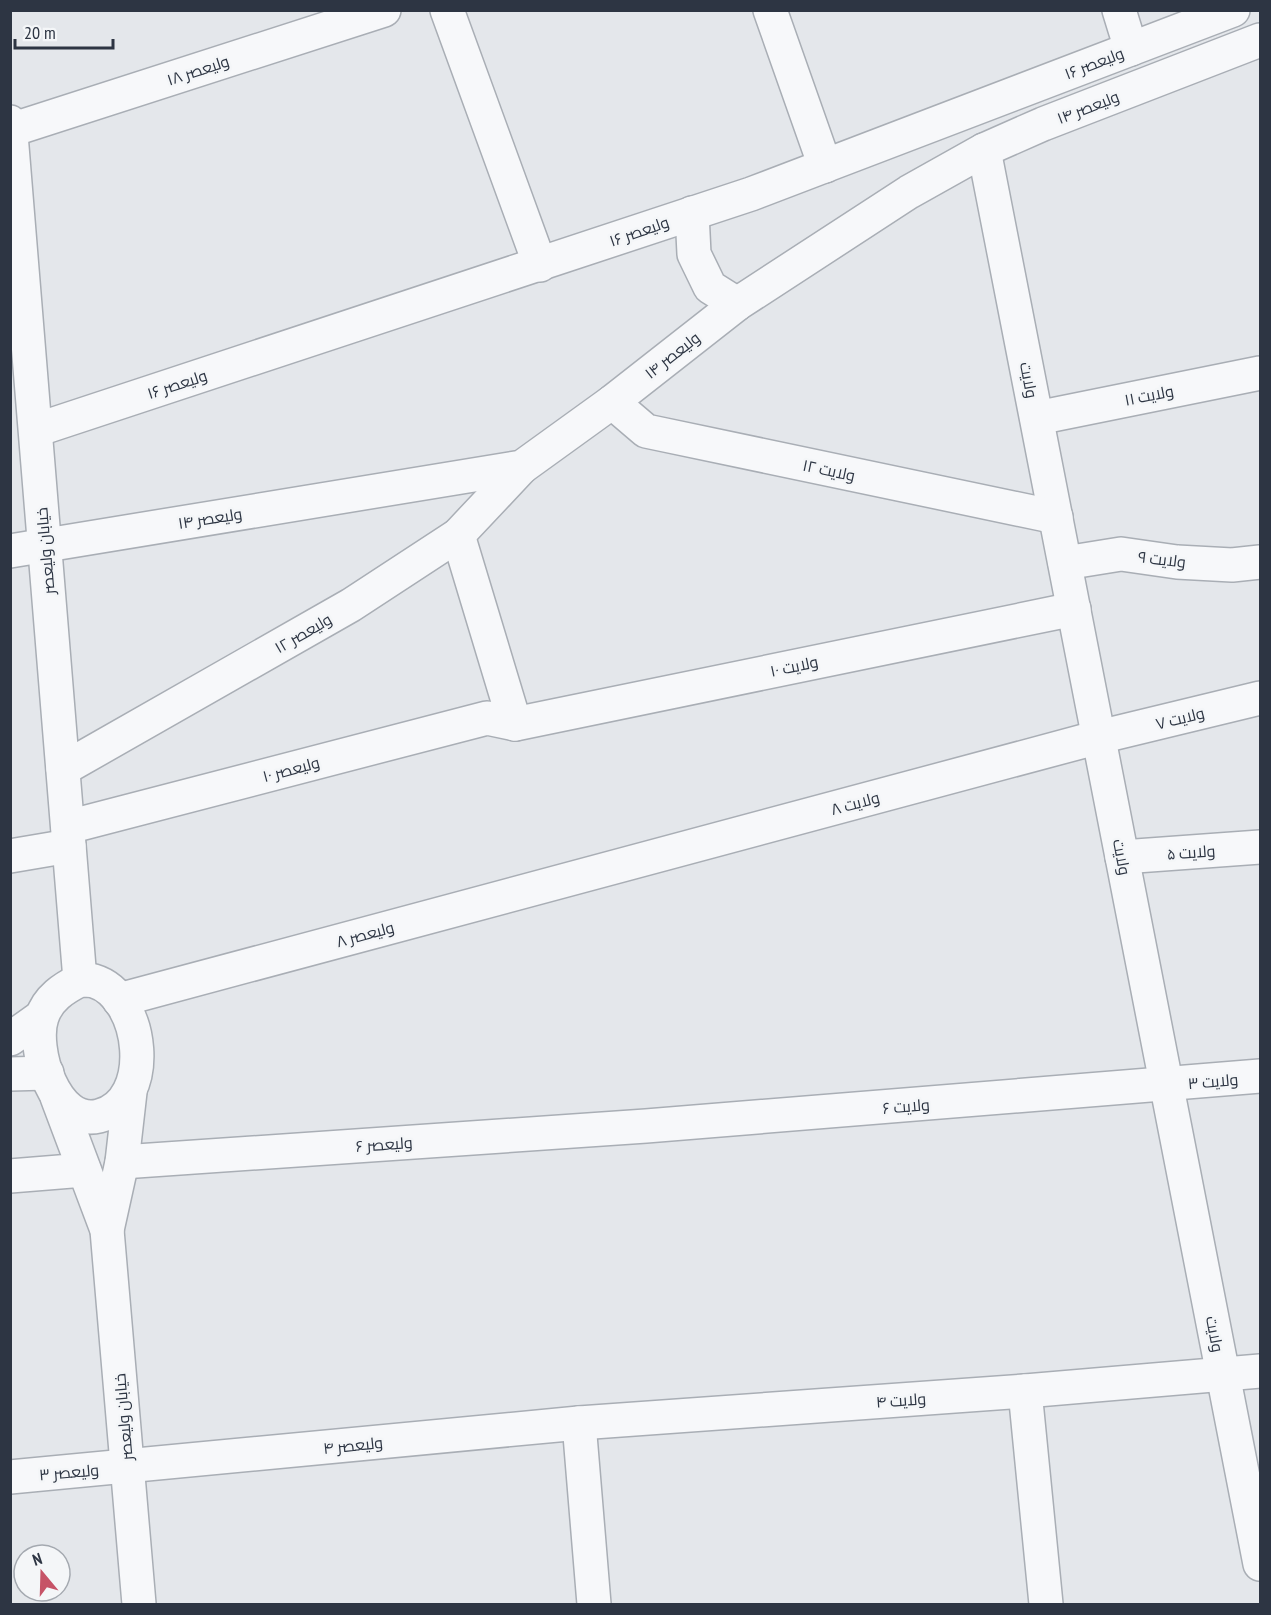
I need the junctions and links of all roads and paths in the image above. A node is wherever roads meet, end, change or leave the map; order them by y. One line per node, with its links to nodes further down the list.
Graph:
1 (384, 10): 9 (street, ولیعصر ۱۸)
2 (447, 10): 13 (street)
3 (770, 10): 11 (street)
4 (1119, 10): 7 (street)
5 (1231, 11): 6 (street); 7 (street, ولیعصر ۱۶)
6 (1251, 44): 10 (street, ولیعصر ۱۴)
7 (1131, 49): 11 (street, ولیعصر ۱۶)
8 (10, 122): 9 (street, خیابان ولیعصر)
9 (11, 130): 15 (street, خیابان ولیعصر)
10 (984, 150): 14 (street, ولیعصر ۱۴); 18 (street, ولایت)
11 (825, 166): 12 (street, ولیعصر ۱۶)
12 (692, 213): 13 (street, ولیعصر ۱۶); 14 (street)
13 (540, 265): 19 (street, ولیعصر ۱۶)
14 (737, 304): 17 (street, ولیعصر ۱۴)
15 (21, 369): 19 (street, خیابان ولیعصر)
16 (1260, 373): 18 (street, ولایت ۱۱)
17 (612, 402): 20 (street, ولیعصر ۱۴); 21 (street, ولایت ۱۲)
18 (1037, 418): 21 (street, ولایت)
19 (36, 430): 23 (street, خیابان ولیعصر)
20 (522, 467): 22 (street, ولیعصر ۱۲); 23 (street, ولیعصر ۱۴)
21 (1056, 517): 26 (street, ولایت)
22 (458, 535): 29 (street); 31 (street, ولیعصر ۱۲)
23 (45, 545): 24 (street, ولیعصر ۱۴); 31 (street, خیابان ولیعصر)
24 (10, 551)
25 (1260, 562): 26 (street, ولایت ۹)
26 (1065, 563): 27 (street, ولایت)
27 (1074, 609): 29 (street, ولایت ۱۰); 30 (street, ولایت)
28 (1260, 698): 30 (street, ولایت ۷)
29 (515, 724): 32 (street, ولیعصر ۱۰)
30 (1099, 737): 35 (street, ولایت); 36 (street, ولایت ۸)
31 (63, 769): 32 (street, خیابان ولیعصر)
32 (69, 836): 34 (street, ولیعصر ۱۰); 37 (street, خیابان ولیعصر)
33 (1260, 847): 35 (street, ولایت ۵)
34 (10, 856)
35 (1122, 857): 44 (street, ولایت)
36 (612, 868): 38 (street, ولیعصر ۸)
37 (80, 980): 38 (street); 39 (street)
38 (119, 1000): 45 (street)
39 (41, 1017): 40 (street); 43 (street)
40 (10, 1039)
41 (10, 1074): 43 (street)
42 (1260, 1076): 44 (street, ولایت ۳)
43 (52, 1085): 45 (street); 48 (street)
44 (1166, 1085): 46 (street, ولایت ۶); 52 (street, ولایت)
45 (130, 1092): 47 (street)
46 (646, 1126): 47 (street, ولیعصر ۶)
47 (122, 1162): 50 (street)
48 (84, 1170): 49 (street); 50 (street)
49 (10, 1176)
50 (107, 1230): 55 (street, خیابان ولیعصر)
51 (1260, 1371): 52 (street, ولایت ۴)
52 (1223, 1374): 53 (street, ولایت ۴); 57 (street, ولایت)
53 (1025, 1391): 54 (street, ولایت ۴); 60 (street)
54 (579, 1422): 55 (street, ولیعصر ۴); 59 (street)
55 (127, 1467): 56 (street, ولیعصر ۳); 58 (street, خیابان ولیعصر)
56 (10, 1477)
57 (1260, 1564)
58 (139, 1605)
59 (594, 1605)
60 (1046, 1605)

